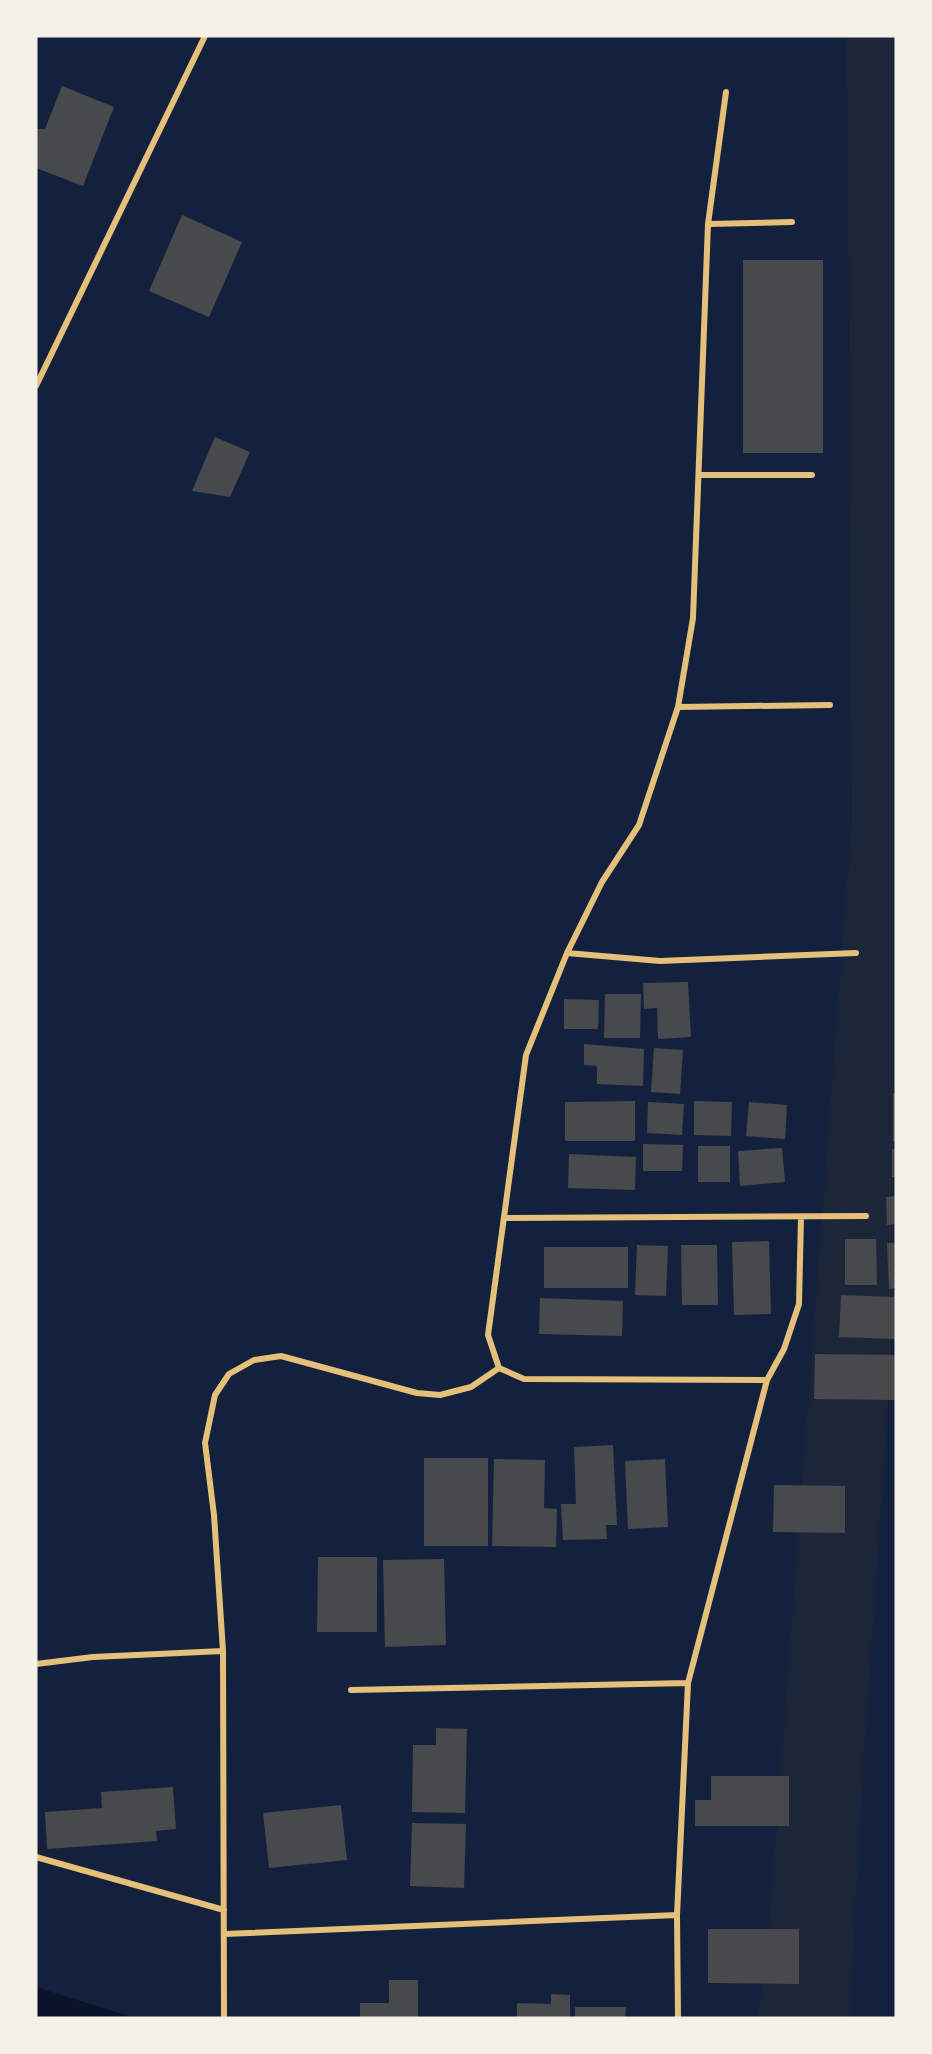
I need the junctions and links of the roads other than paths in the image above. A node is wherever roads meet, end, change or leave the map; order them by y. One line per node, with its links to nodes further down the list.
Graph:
1 (205, 36): 5 (street)
2 (726, 92): 4 (street)
3 (792, 222): 4 (street)
4 (708, 224): 6 (street)
5 (36, 386)
6 (700, 475): 7 (street); 9 (street)
7 (812, 475)
8 (830, 705): 9 (street)
9 (678, 707): 10 (street)
10 (567, 953): 11 (street); 14 (street)
11 (856, 953)
12 (866, 1216): 13 (street)
13 (801, 1217): 14 (street); 16 (street)
14 (505, 1218): 15 (street)
15 (500, 1368): 16 (street); 17 (street)
16 (767, 1380): 19 (street)
17 (224, 1651): 18 (street); 22 (street)
18 (36, 1664)
19 (688, 1683): 20 (street); 23 (street)
20 (351, 1690)
21 (36, 1857): 22 (street)
22 (224, 1910): 24 (street)
23 (676, 1915): 24 (street); 26 (street)
24 (224, 1934): 25 (street)
25 (224, 2018)
26 (678, 2018)

